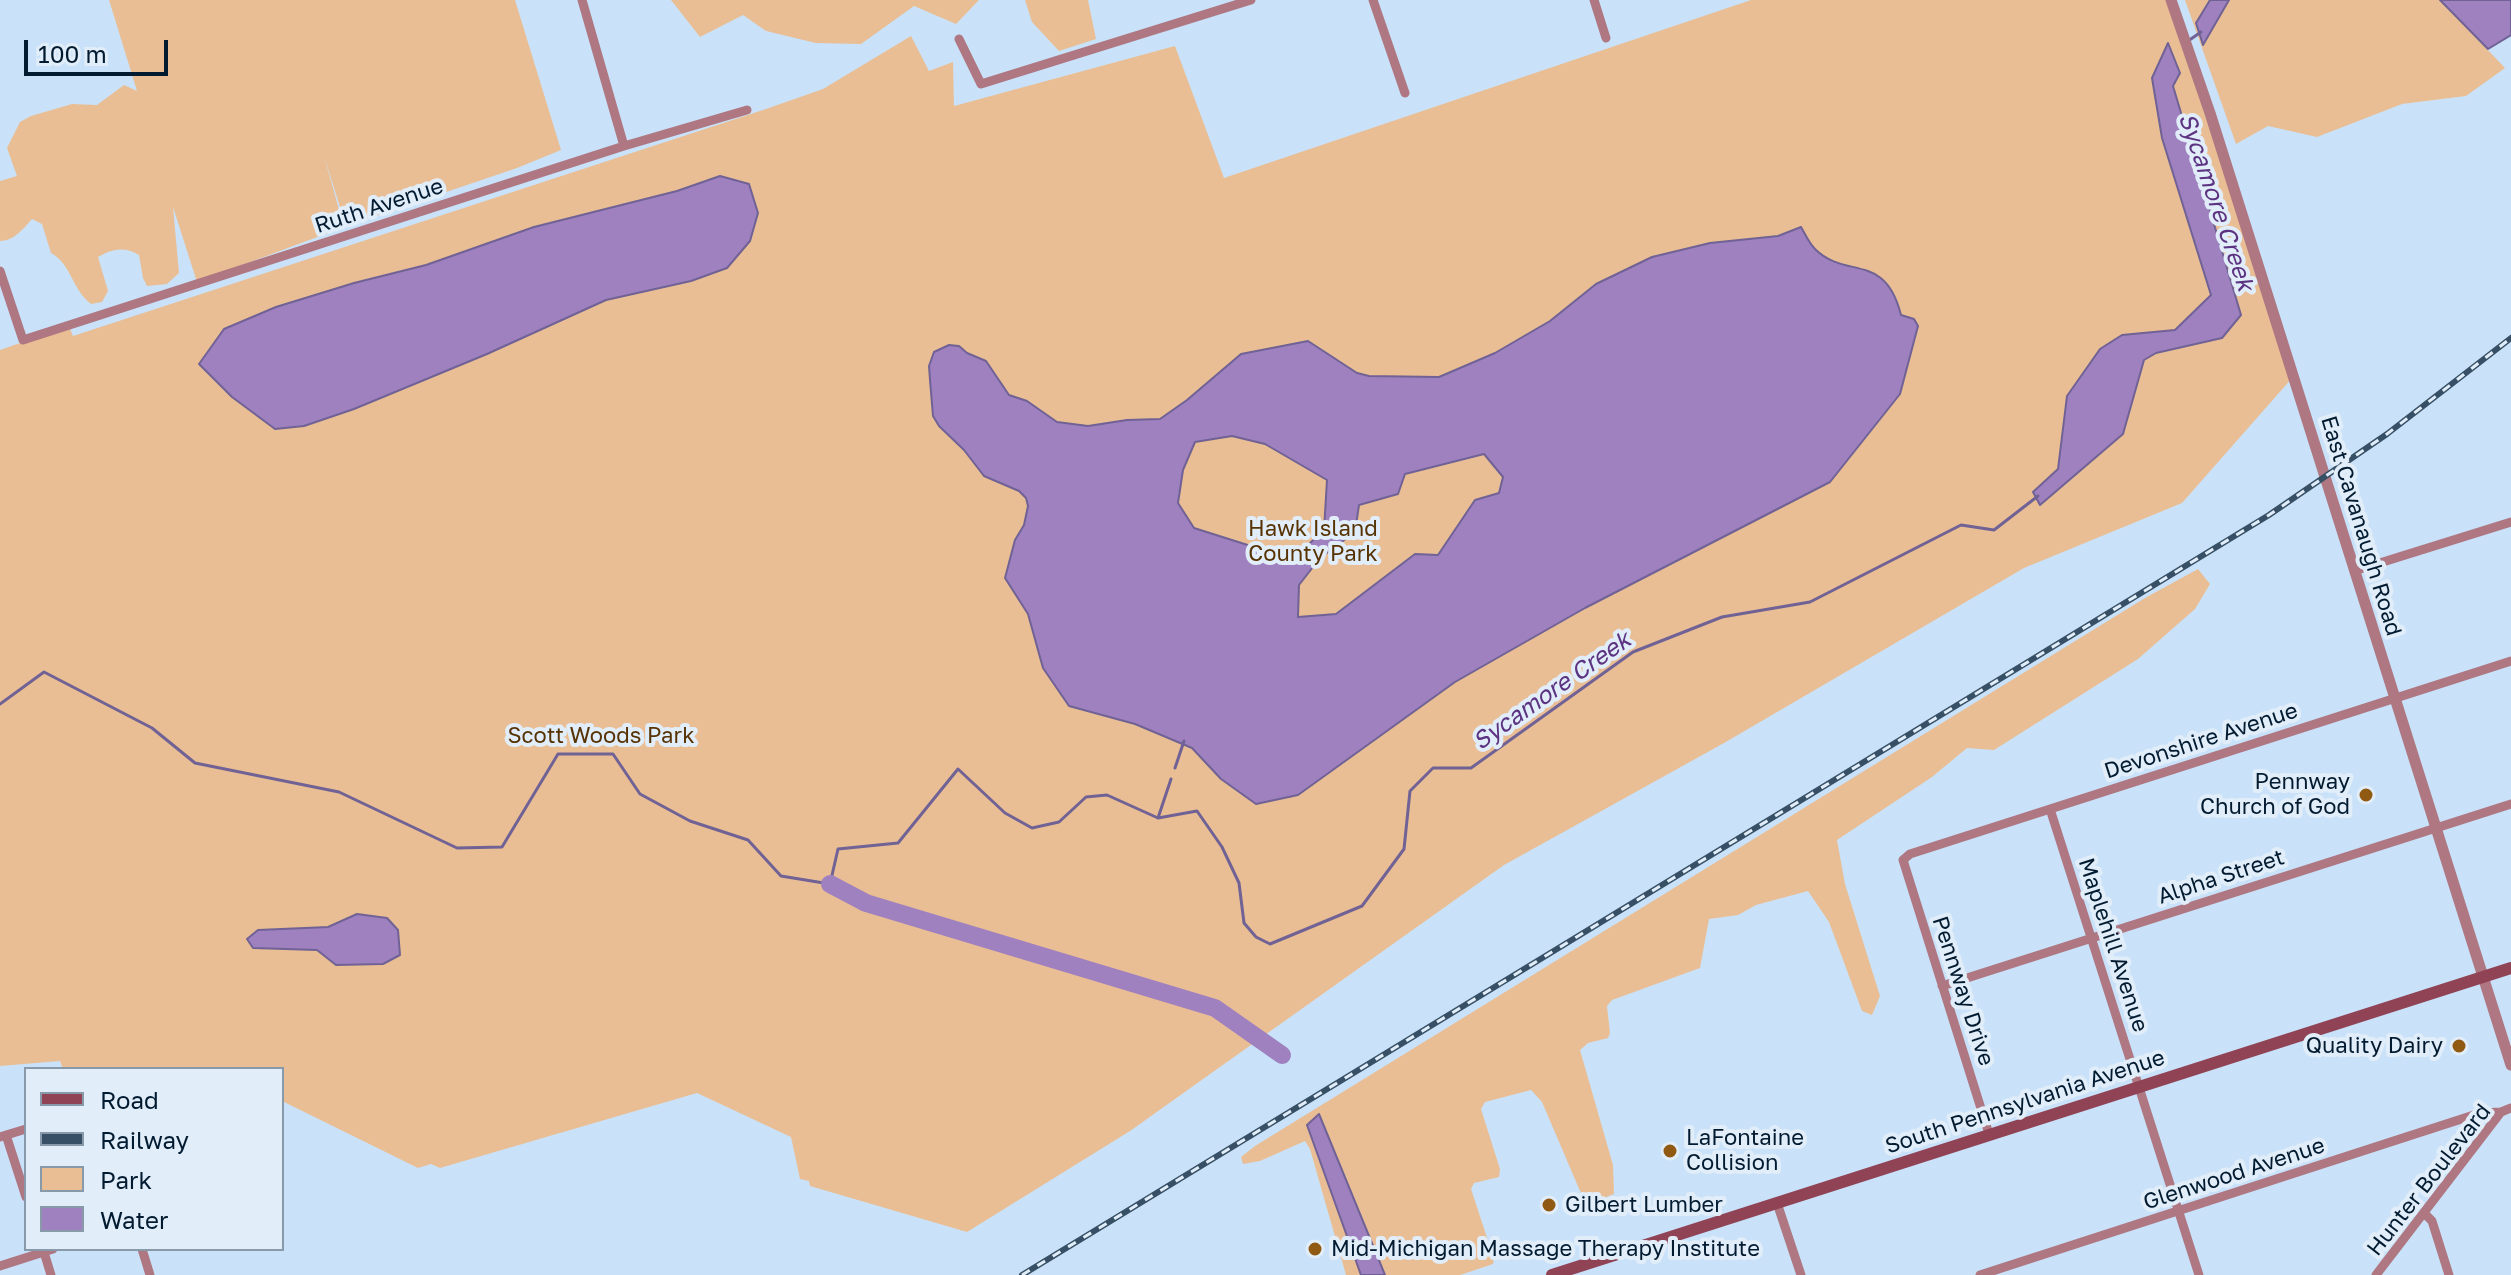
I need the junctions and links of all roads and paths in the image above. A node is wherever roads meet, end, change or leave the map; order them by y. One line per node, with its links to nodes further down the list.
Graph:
1 (582, 0): 10 (street)
2 (1251, 0): 7 (street)
3 (1373, 0): 8 (street)
4 (1594, 0): 6 (street)
5 (2171, 0): 13 (street, East Cavanaugh Road)
6 (1606, 38)
7 (959, 39)
8 (1405, 93)
9 (747, 110): 10 (street, Ruth Avenue)
10 (624, 146): 11 (street, Ruth Avenue)
11 (0, 271)
12 (2511, 522): 13 (street)
13 (2354, 571): 15 (street, East Cavanaugh Road)
14 (2511, 661): 15 (street, Devonshire Avenue)
15 (2394, 698): 17 (street, Devonshire Avenue); 18 (street, East Cavanaugh Road)
16 (2511, 804): 18 (street, Alpha Street)
17 (2050, 809): 19 (street, Devonshire Avenue); 20 (street, Maplehill Avenue)
18 (2435, 829): 20 (street, Alpha Street); 22 (street, East Cavanaugh Road)
19 (1903, 860): 23 (street, Pennway Drive)
20 (2092, 938): 23 (street, Alpha Street); 25 (street, Maplehill Avenue)
21 (2511, 968): 22 (main road, South Pennsylvania Avenue)
22 (2482, 977): 24 (street, East Cavanaugh Road); 25 (main road, South Pennsylvania Avenue)
23 (1942, 986): 28 (street, Pennway Drive)
24 (2511, 1065)
25 (2139, 1086): 28 (main road, South Pennsylvania Avenue); 32 (street, Maplehill Avenue)
26 (2506, 1110): 32 (street, Glenwood Avenue); 33 (street, Hunter Boulevard)
27 (24, 1130): 29 (street)
28 (1989, 1134): 31 (main road, South Pennsylvania Avenue)
29 (3, 1136): 30 (street)
30 (24, 1192)
31 (1777, 1203): 40 (main road, South Pennsylvania Avenue); 41 (street)
32 (2179, 1211): 42 (street, Glenwood Avenue); 43 (street, Maplehill Avenue)
33 (2424, 1213): 44 (street, Hunter Boulevard); 45 (street)
34 (43, 1251): 37 (street)
35 (46, 1251): 38 (street)
36 (143, 1251): 39 (street)
37 (0, 1266)
38 (51, 1275)
39 (150, 1275)
40 (1552, 1275)
41 (1801, 1275)
42 (1980, 1275)
43 (2199, 1275)
44 (2376, 1275)
45 (2449, 1275)

